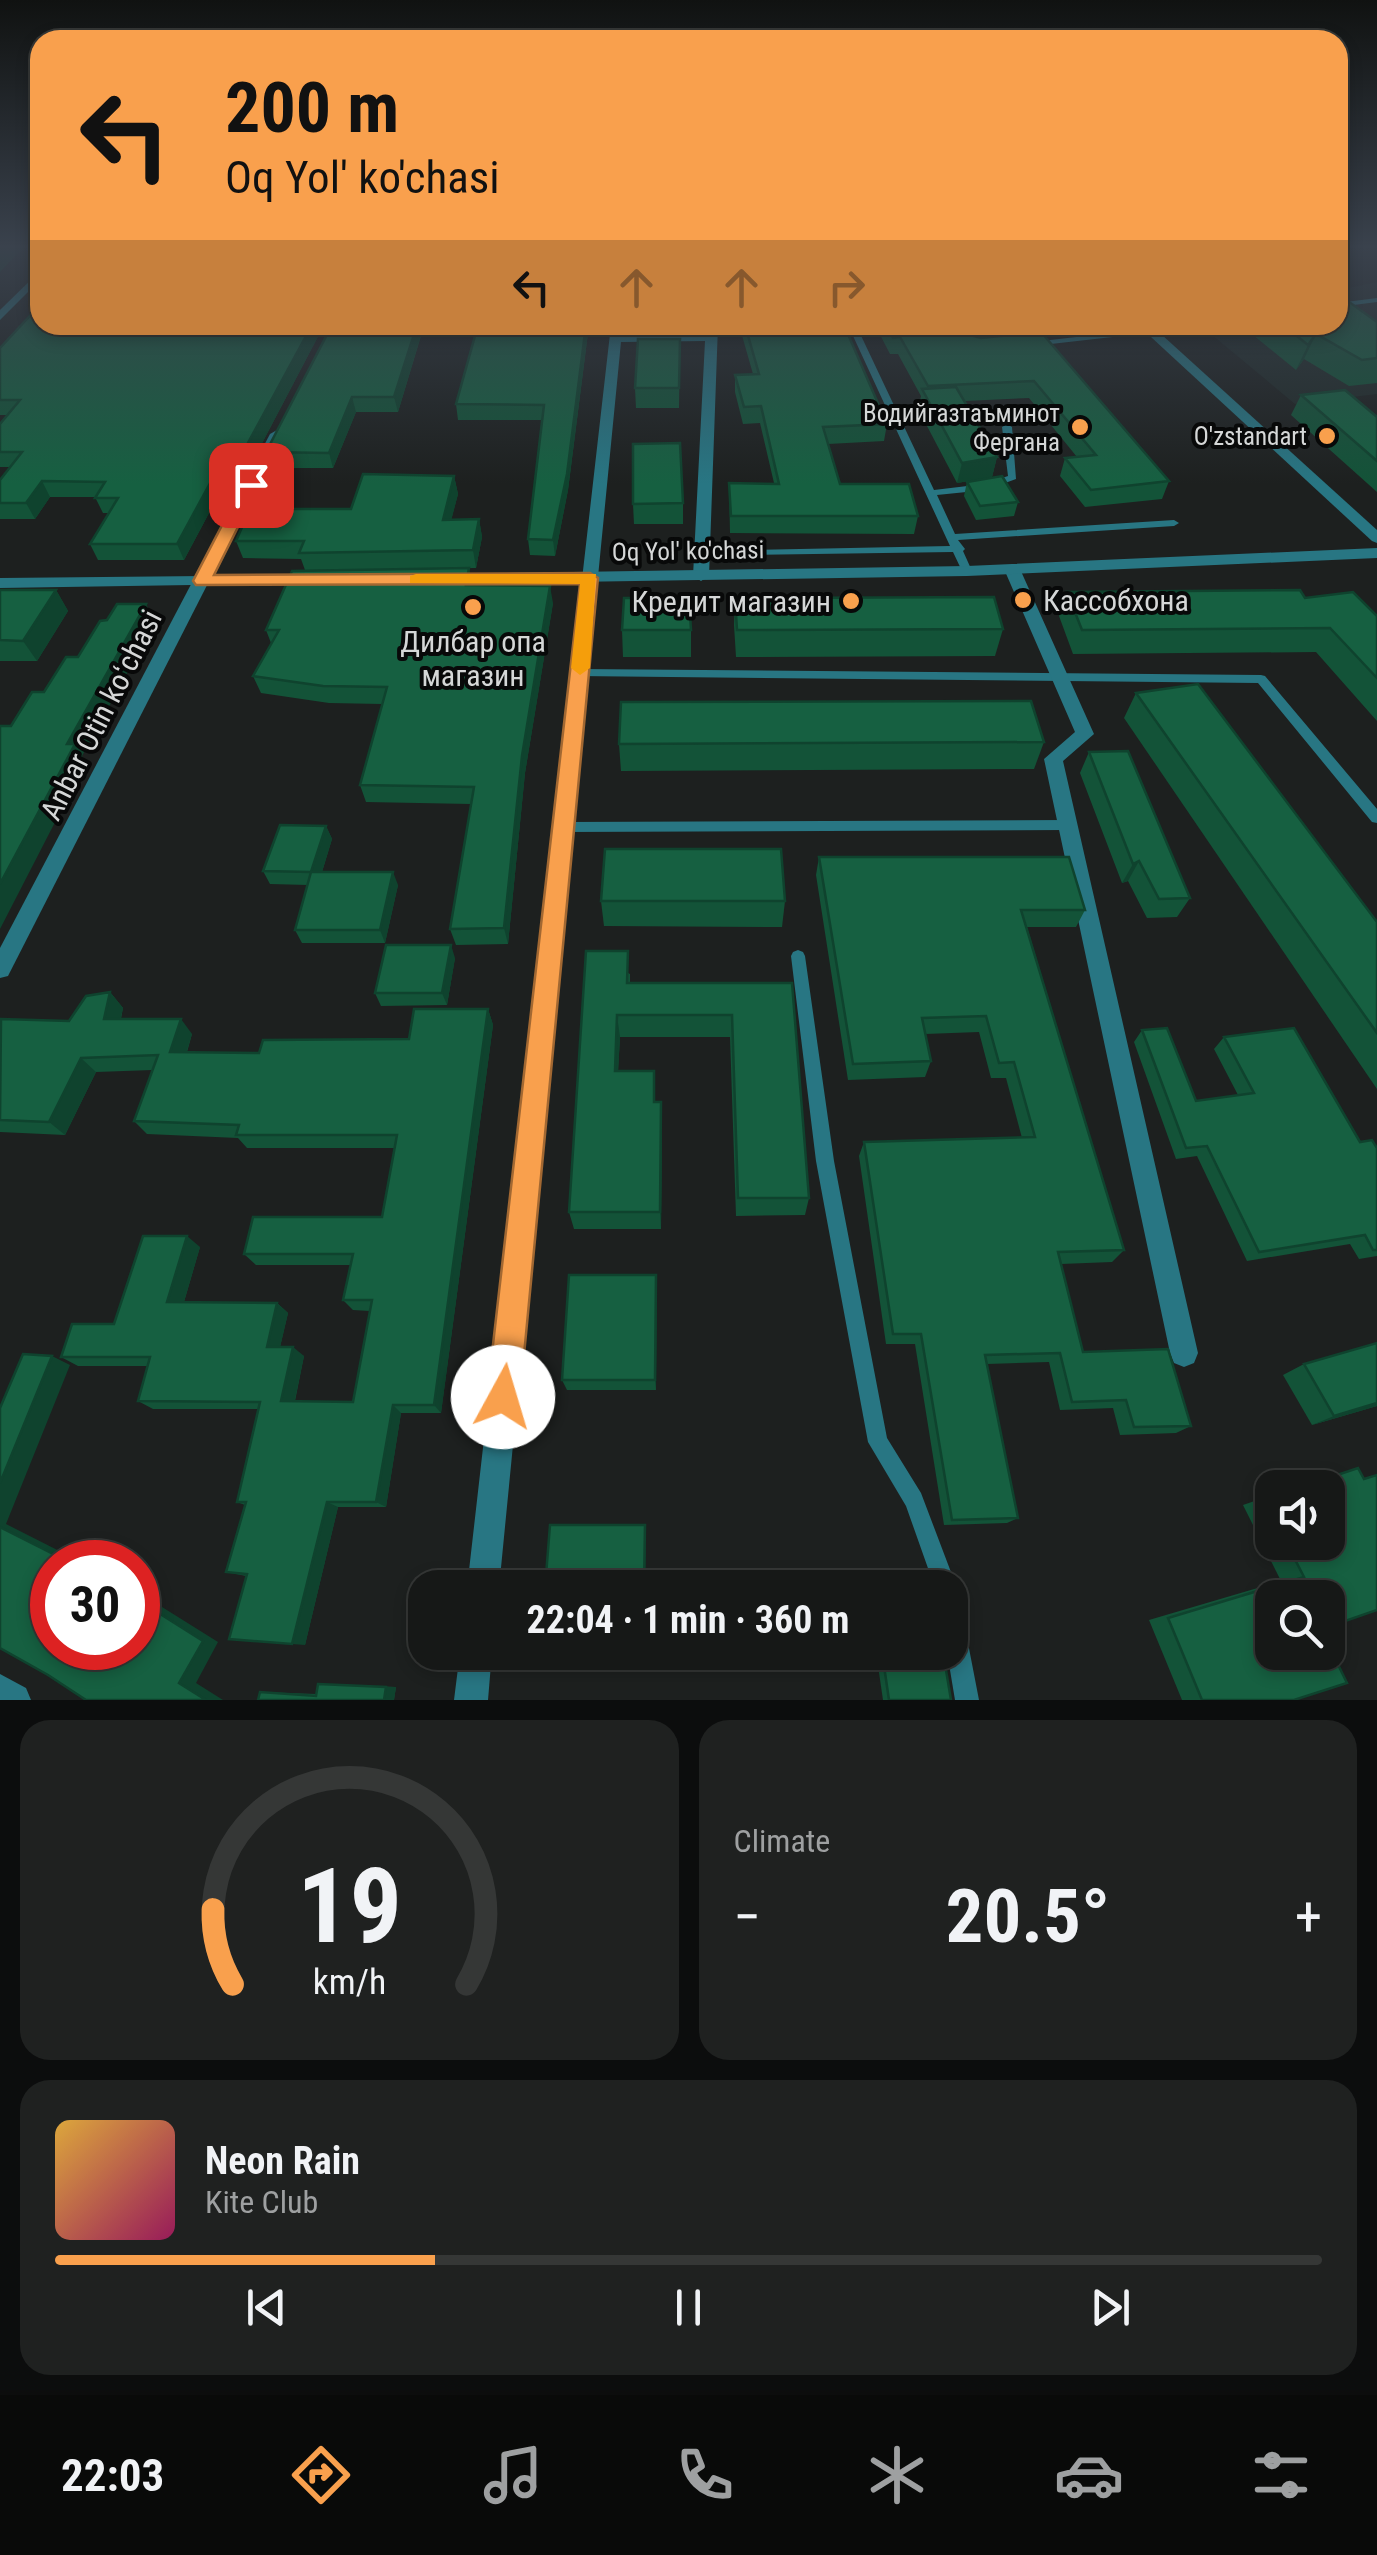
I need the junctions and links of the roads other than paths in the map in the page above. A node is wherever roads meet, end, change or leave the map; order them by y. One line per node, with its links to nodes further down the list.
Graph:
1 (616, 335): 21 (street)
2 (712, 335): 20 (street)
3 (857, 335): 11 (lane)
4 (1089, 335): 7 (lane)
5 (1109, 335): 7 (lane)
6 (1156, 335): 14 (street)
7 (1092, 338): 8 (lane)
8 (1016, 346)
9 (290, 410): 24 (street, Anbar Otin koʻchasi)
10 (1008, 427): 11 (lane)
11 (931, 494): 13 (lane)
12 (1174, 523): 13 (lane)
13 (955, 537): 15 (lane)
14 (1377, 538)
15 (960, 549): 16 (lane); 19 (lane)
16 (746, 552)
17 (1377, 554): 18 (street, Oq Yol' ko'chasi)
18 (1012, 569): 19 (street, Oq Yol' ko'chasi); 27 (street)
19 (968, 570): 20 (street, Oq Yol' ko'chasi)
20 (701, 576): 21 (street, Oq Yol' ko'chasi)
21 (590, 578): 22 (street, Oq Yol' ko'chasi); 26 (street)
22 (434, 579)
23 (338, 580): 24 (street)
24 (202, 581): 25 (street); 32 (street, Anbar Otin koʻchasi)
25 (0, 583)
26 (580, 673): 27 (lane); 30 (street)
27 (1060, 677): 28 (lane); 29 (street)
28 (1377, 818)
29 (1068, 824): 30 (lane); 33 (street)
30 (565, 827): 34 (street)
31 (798, 956): 35 (lane)
32 (0, 969)
33 (1184, 1353)
34 (485, 1570)
35 (939, 1570)
36 (474, 1670): 40 (street)
37 (961, 1670): 41 (lane)
38 (0, 1691): 39 (street)
39 (14, 1700)
40 (471, 1700)
41 (967, 1700)

